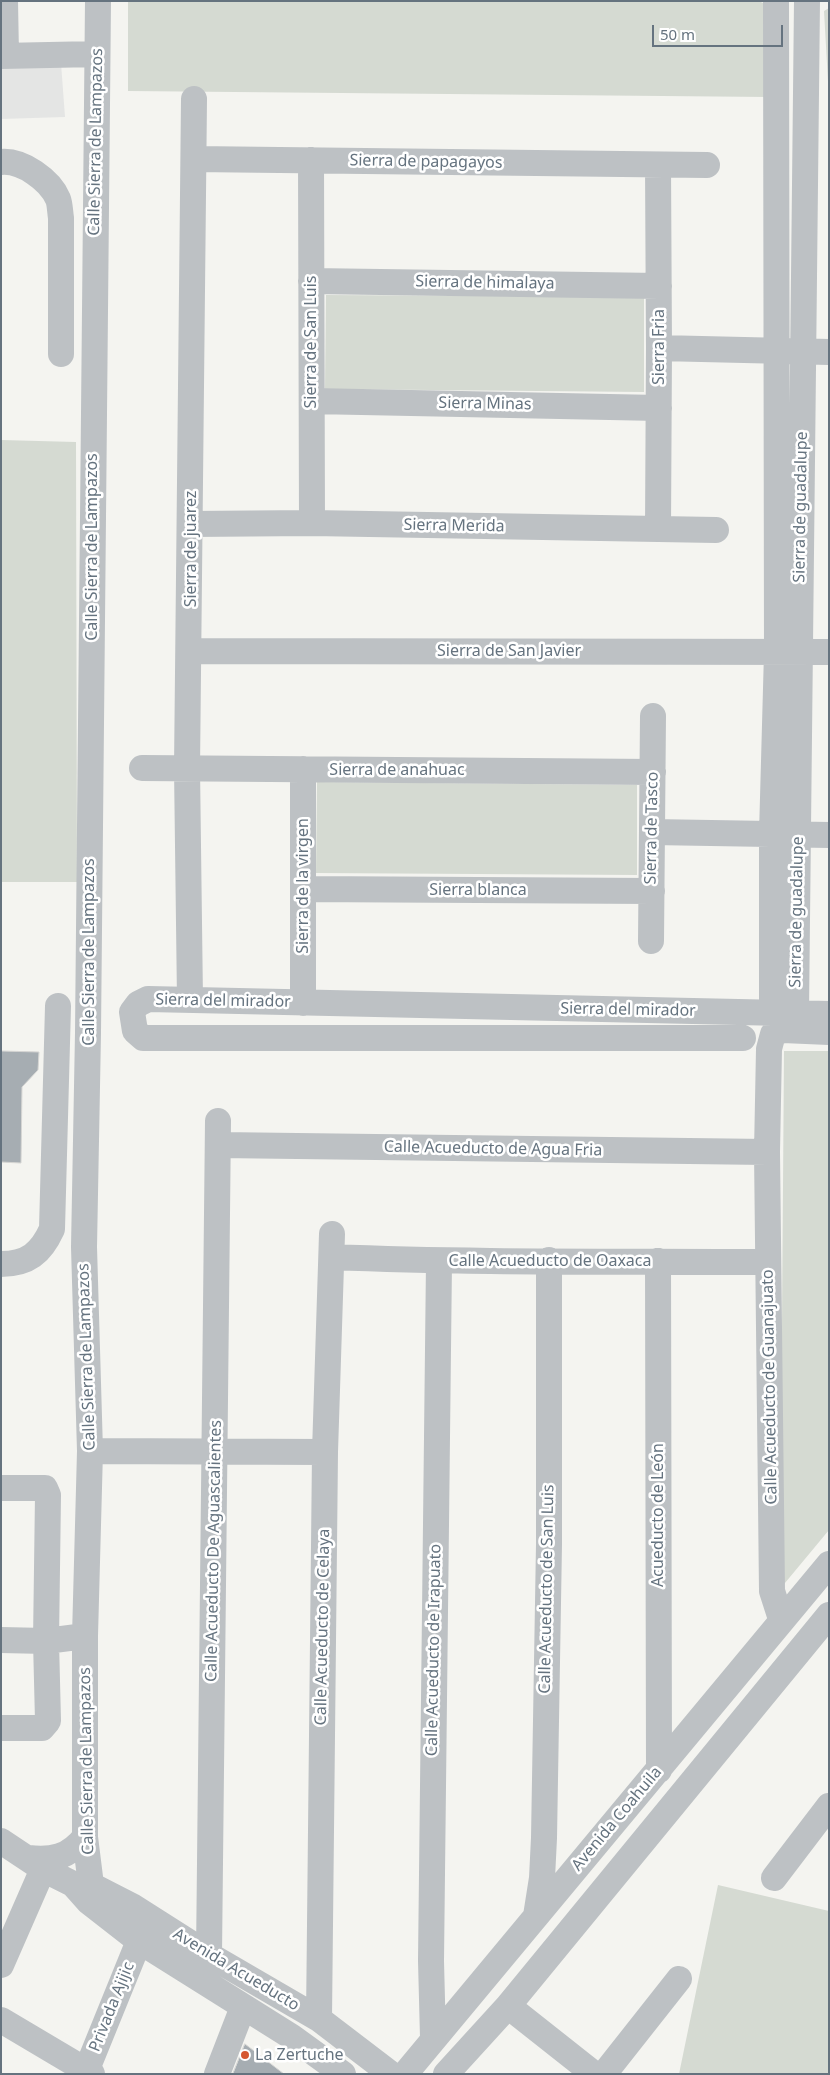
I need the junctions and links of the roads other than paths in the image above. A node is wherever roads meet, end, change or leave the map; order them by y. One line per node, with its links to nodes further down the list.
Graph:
1 (5, 1): 6 (street)
2 (98, 1): 5 (street, Calle Sierra de Lampazos)
3 (776, 1): 16 (street, Sierra de guadalupe)
4 (807, 1): 17 (street, Sierra de guadalupe)
5 (97, 54): 6 (street); 58 (street, Calle Sierra de Lampazos)
6 (4, 56)
7 (194, 99): 8 (street, Sierra de juarez)
8 (194, 159): 9 (street, Sierra de papagayos); 23 (street, Sierra de juarez)
9 (311, 160): 11 (street, Sierra de papagayos); 13 (street, Sierra de San Luis)
10 (1, 162): 19 (street)
11 (658, 164): 12 (street, Sierra de papagayos); 14 (street, Sierra Fria)
12 (707, 165)
13 (311, 281): 14 (street, Sierra de himalaya); 20 (street, Sierra de San Luis)
14 (659, 286): 15 (street, Sierra Fria)
15 (660, 348): 16 (street); 21 (street, Sierra Fria)
16 (776, 352): 17 (street); 27 (street, Sierra de guadalupe)
17 (803, 352): 18 (street); 27 (street, Sierra de guadalupe)
18 (829, 352)
19 (61, 354)
20 (312, 401): 21 (street, Sierra Minas); 22 (street, Sierra de San Luis)
21 (659, 408): 24 (street, Sierra Fria)
22 (312, 523): 23 (street, Sierra Merida); 24 (street, Sierra Merida)
23 (191, 524): 26 (street, Sierra de juarez)
24 (658, 529): 25 (street, Sierra Merida)
25 (716, 530)
26 (190, 651): 27 (street, Sierra de San Javier); 31 (street, Sierra de juarez)
27 (788, 652): 28 (street, Sierra de San Javier); 35 (street, Sierra de guadalupe); 36 (street, Sierra de guadalupe)
28 (829, 652)
29 (653, 716): 33 (street, Sierra de Tasco)
30 (142, 768): 31 (street, Sierra de anahuac)
31 (187, 768): 32 (street, Sierra de anahuac); 41 (street, Sierra de juarez)
32 (303, 769): 33 (street, Sierra de anahuac); 38 (street, Sierra de la virgen)
33 (653, 772): 34 (street, Sierra de Tasco)
34 (652, 832): 35 (street); 39 (street, Sierra de Tasco)
35 (772, 834): 36 (street); 46 (street, Sierra de guadalupe)
36 (799, 834): 37 (street); 46 (street, Sierra de guadalupe)
37 (829, 835)
38 (304, 889): 39 (street, Sierra blanca); 42 (street, Sierra de la virgen)
39 (652, 891): 40 (street, Sierra de Tasco)
40 (651, 941)
41 (190, 1000): 42 (street, Sierra del mirador); 48 (street, Sierra del mirador)
42 (303, 1003): 44 (street, Sierra del mirador)
43 (58, 1006): 57 (street)
44 (539, 1009): 46 (street, Sierra del mirador); 48 (street)
45 (829, 1014): 46 (street, Sierra del mirador)
46 (780, 1020): 47 (street, Sierra del mirador); 51 (street, Calle Acueducto de Guanajuato)
47 (829, 1032)
48 (537, 1036): 49 (street, Sierra del mirador)
49 (743, 1038)
50 (218, 1133): 51 (street, Calle Acueducto de Agua Fria); 59 (street, Calle Acueducto De Aguascalientes)
51 (767, 1152): 56 (street, Calle Acueducto de Guanajuato)
52 (332, 1246): 55 (street, Calle Acueducto de Oaxaca); 60 (street, Calle Acueducto de Celaya)
53 (548, 1260): 54 (street, Calle Acueducto de Oaxaca); 55 (street, Calle Acueducto de Oaxaca); 76 (street, Calle Acueducto de San Luis)
54 (658, 1261): 56 (street, Calle Acueducto de Oaxaca); 69 (street, Acueducto de León)
55 (438, 1262): 86 (street, Calle Acueducto de Irapuato)
56 (768, 1262): 64 (street, Calle Acueducto de Guanajuato)
57 (1, 1264)
58 (90, 1451): 59 (street); 65 (street, Calle Sierra de Lampazos)
59 (215, 1451): 60 (street); 78 (street, Calle Acueducto De Aguascalientes)
60 (325, 1452): 84 (street, Calle Acueducto de Celaya)
61 (1, 1488): 67 (street)
62 (829, 1564): 64 (street, Avenida Coahuila)
63 (829, 1615): 82 (street, Avenida Coahuila)
64 (781, 1619): 69 (street, Avenida Coahuila)
65 (85, 1636): 67 (street); 71 (street, Calle Sierra de Lampazos)
66 (1, 1640): 67 (street)
67 (46, 1640): 68 (street)
68 (1, 1728)
69 (659, 1770): 76 (street, Avenida Coahuila)
70 (829, 1806): 74 (street)
71 (85, 1837): 73 (street); 75 (street, Calle Sierra de Lampazos)
72 (1, 1841): 73 (street, Avenida Acueducto)
73 (36, 1863): 75 (street, Avenida Acueducto); 79 (street)
74 (774, 1878)
75 (84, 1890): 77 (street, Avenida Acueducto); 78 (street, Avenida Acueducto)
76 (536, 1917): 86 (street, Avenida Coahuila)
77 (139, 1941): 80 (street, Avenida Acueducto); 87 (street, Privada Ajijic)
78 (209, 1954): 80 (street); 84 (street, Avenida Acueducto)
79 (1, 1965)
80 (195, 1976): 83 (street, Avenida Acueducto)
81 (679, 1979): 94 (street)
82 (508, 2006): 92 (street, Avenida Coahuila); 93 (street)
83 (243, 2007): 88 (street); 89 (street, Avenida Acueducto)
84 (319, 2019): 90 (street, Avenida Acueducto)
85 (1, 2020): 87 (street)
86 (434, 2038): 91 (street, Avenida Coahuila)
87 (88, 2073)
88 (218, 2074)
89 (343, 2074)
90 (391, 2074)
91 (405, 2074)
92 (446, 2074)
93 (594, 2074)
94 (604, 2074)

